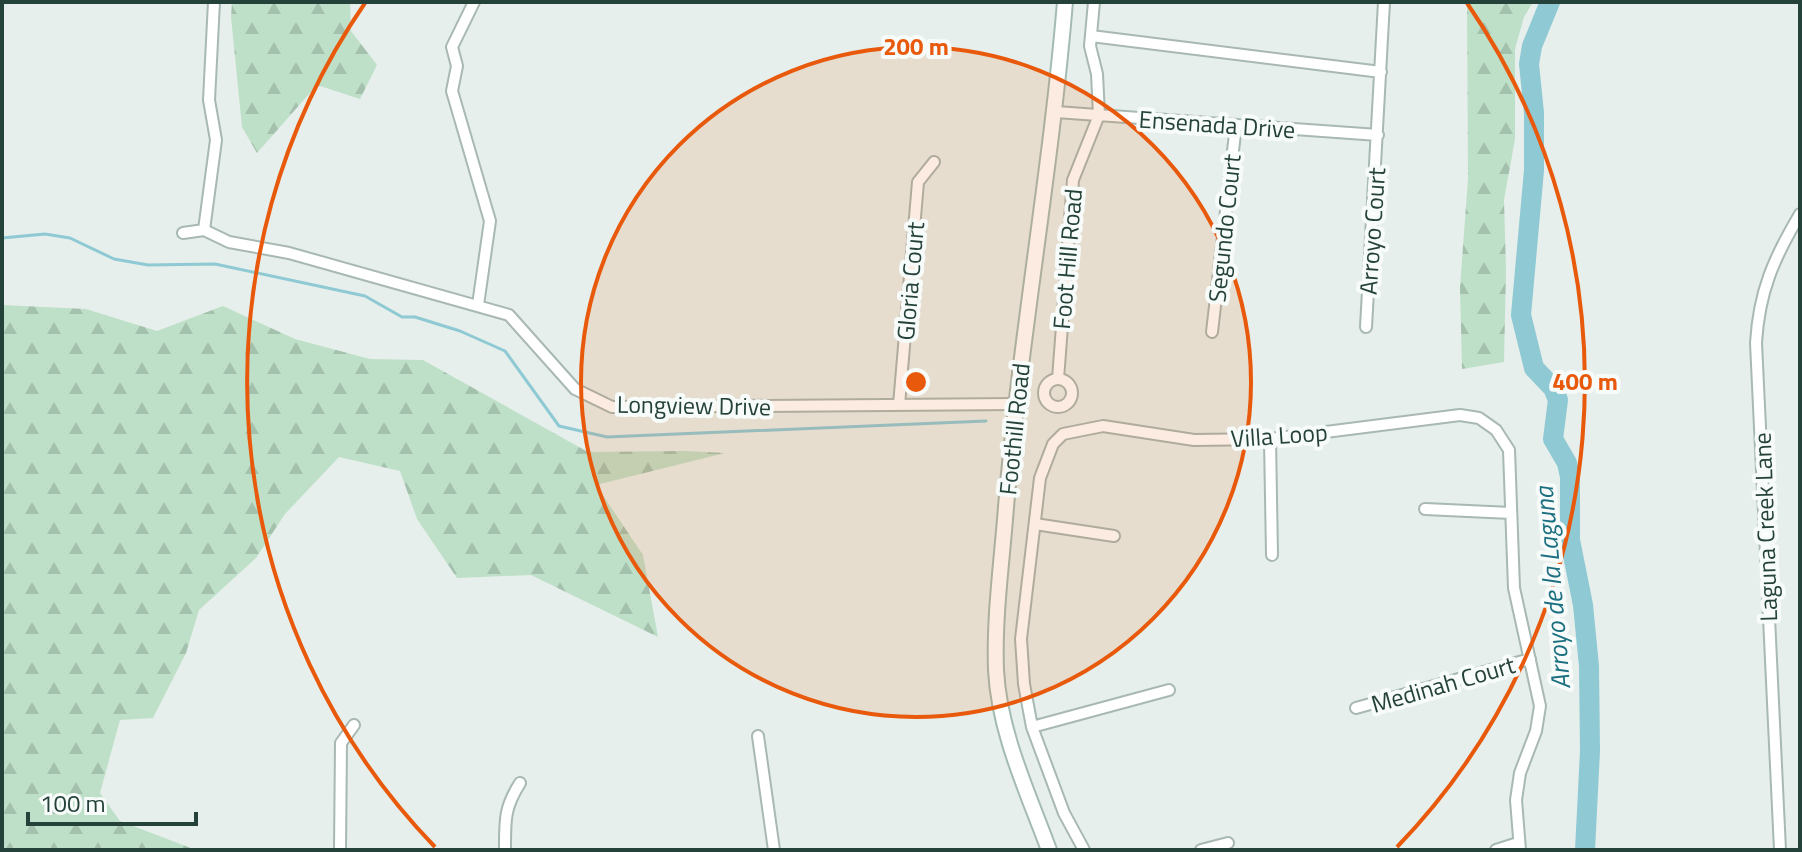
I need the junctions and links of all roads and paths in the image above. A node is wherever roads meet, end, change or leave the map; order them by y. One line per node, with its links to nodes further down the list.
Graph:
1 (214, 2): 14 (street)
2 (474, 2): 17 (street)
3 (1065, 2): 8 (main road, Foothill Road)
4 (1094, 2): 6 (street, Foot Hill Road)
5 (1384, 2): 7 (street, Arroyo Court)
6 (1091, 36): 7 (street); 9 (street, Foot Hill Road)
7 (1381, 72): 11 (street, Arroyo Court)
8 (1056, 112): 9 (street, Ensenada Drive); 21 (main road, Foothill Road)
9 (1099, 115): 10 (street, Ensenada Drive); 20 (street, Foot Hill Road)
10 (1236, 125): 11 (street, Ensenada Drive); 19 (street, Segundo Court)
11 (1378, 135): 18 (street, Arroyo Court)
12 (934, 162): 22 (street, Gloria Court)
13 (1800, 214): 15 (street, Laguna Creek Lane)
14 (204, 230): 16 (street, Longview Drive); 17 (street, Longview Drive)
15 (1796, 230): 45 (street, Laguna Creek Lane)
16 (183, 233)
17 (478, 305): 22 (street, Longview Drive)
18 (1366, 327)
19 (1212, 332)
20 (1058, 379)
21 (1015, 404): 22 (street, Longview Drive); 41 (main road, Foothill Road)
22 (899, 405)
23 (1270, 439): 25 (street, Villa Loop); 26 (street, Villa Loop); 28 (street)
24 (1425, 509): 25 (street)
25 (1511, 513): 29 (street, Villa Loop)
26 (1035, 524): 27 (street); 33 (street, Villa Loop)
27 (1114, 536)
28 (1272, 555)
29 (1530, 659): 31 (street, Medinah Court); 37 (street, Villa Loop)
30 (1169, 690): 33 (street)
31 (1356, 708)
32 (354, 725): 38 (street)
33 (1032, 727): 42 (street, Villa Loop)
34 (758, 736): 40 (street)
35 (520, 783): 39 (street)
36 (1228, 843): 43 (street)
37 (1519, 846): 44 (street)
38 (340, 850)
39 (505, 850)
40 (774, 850)
41 (1049, 850)
42 (1084, 850)
43 (1201, 850)
44 (1496, 850)
45 (1780, 850)

